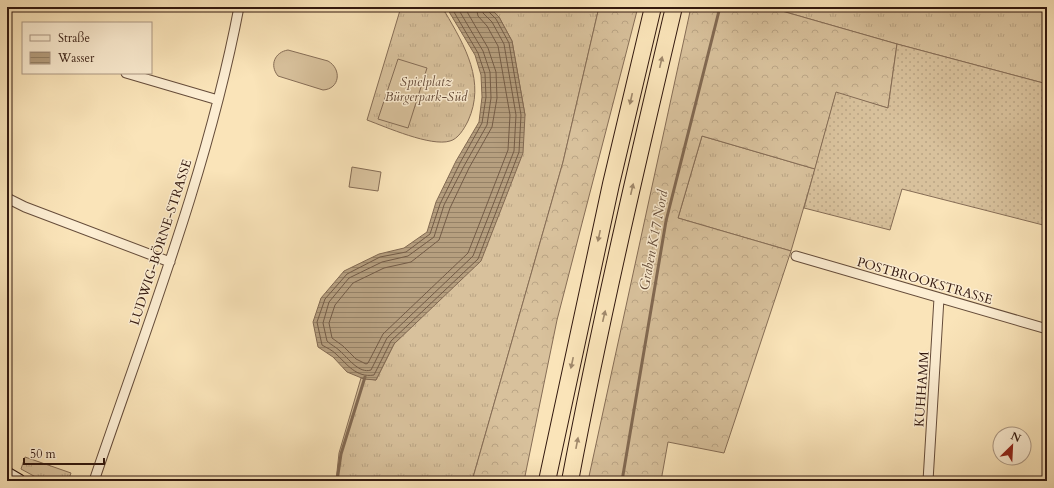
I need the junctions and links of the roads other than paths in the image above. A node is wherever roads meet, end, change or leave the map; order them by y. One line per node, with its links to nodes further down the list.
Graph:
1 (239, 7): 5 (street, LUDWIG-BÖRNE-STRASSE)
2 (653, 7): 14 (highway, one-way to 14)
3 (674, 7): 15 (highway, one-way to 3)
4 (129, 74): 5 (street)
5 (218, 100): 8 (street, LUDWIG-BÖRNE-STRASSE)
6 (7, 198): 8 (street)
7 (796, 256): 9 (street, POSTBROOKSTRASSE)
8 (170, 262): 13 (street, LUDWIG-BÖRNE-STRASSE)
9 (940, 298): 10 (street, POSTBROOKSTRASSE); 16 (street, KUHHAMM)
10 (1047, 329)
11 (7, 474): 12 (main road)
12 (19, 481)
13 (94, 481)
14 (547, 481)
15 (570, 481)
16 (928, 481)

